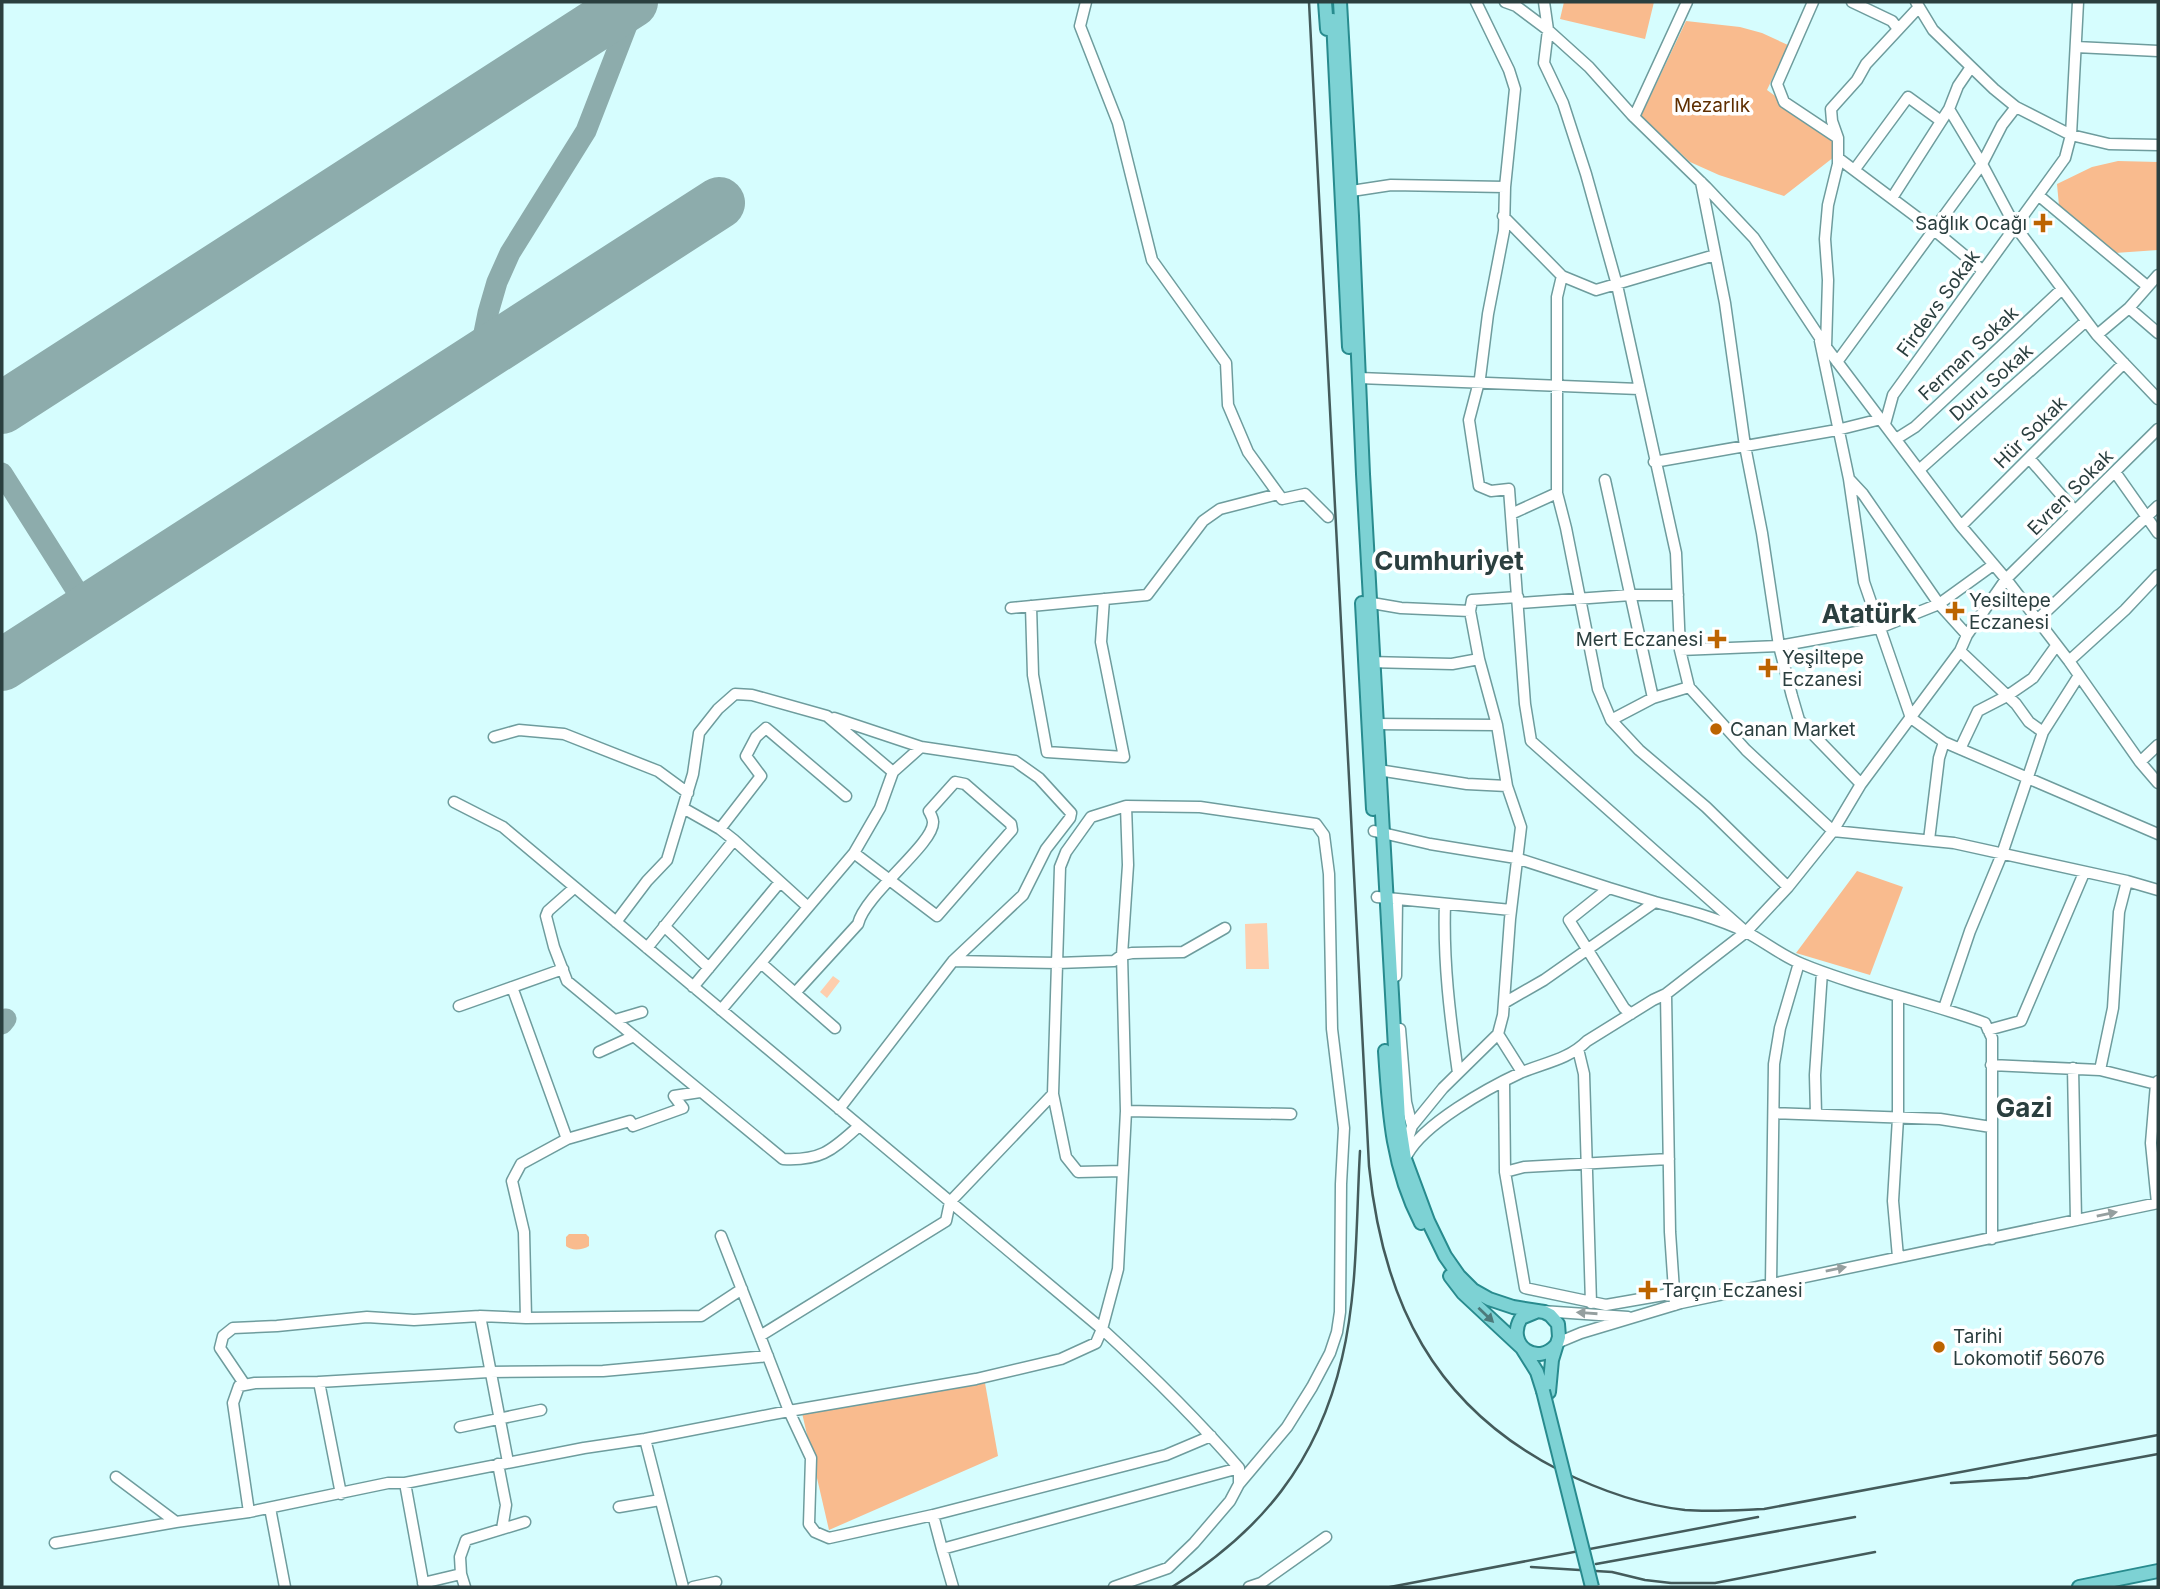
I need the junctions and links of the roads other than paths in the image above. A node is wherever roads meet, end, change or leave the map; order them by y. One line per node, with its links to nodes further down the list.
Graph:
1 (1086, 2): 69 (street)
2 (1325, 2): 31 (main road)
3 (1332, 2): 31 (main road)
4 (1340, 2): 31 (main road)
5 (1346, 2): 31 (main road)
6 (1476, 2): 30 (street)
7 (1504, 2): 15 (street)
8 (1544, 2): 15 (street)
9 (1687, 2): 21 (street)
10 (1814, 2): 24 (street)
11 (1852, 2): 14 (street)
12 (2078, 2): 16 (street, Firdevs Sokak)
13 (1917, 4): 14 (street); 18 (street)
14 (1898, 29): 24 (street)
15 (1548, 30): 21 (street); 41 (street)
16 (2076, 47): 17 (street); 23 (street, Firdevs Sokak)
17 (2158, 51)
18 (1971, 67): 19 (street); 20 (street)
19 (2016, 107): 23 (street); 27 (street)
20 (1949, 109): 22 (street); 27 (street)
21 (1634, 117): 29 (street)
22 (1941, 121): 28 (street); 33 (street)
23 (2071, 135): 25 (street); 32 (street, Firdevs Sokak)
24 (1838, 138): 26 (street)
25 (2158, 145)
26 (1838, 158): 28 (street); 49 (street)
27 (1982, 164): 35 (street); 36 (street)
28 (1855, 169): 33 (street)
29 (1701, 182): 37 (street); 48 (street)
30 (1505, 187): 31 (street); 34 (street)
31 (1346, 192): 52 (main road); 85 (main road)
32 (2038, 195): 35 (street, Firdevs Sokak); 42 (street)
33 (1892, 198): 36 (street)
34 (1506, 224): 40 (street); 53 (street)
35 (2015, 226): 38 (street, Firdevs Sokak); 43 (street)
36 (1934, 230): 38 (street); 50 (street)
37 (1715, 254): 41 (street); 61 (street)
38 (1982, 270): 57 (street, Firdevs Sokak)
39 (2158, 275): 42 (street)
40 (1562, 276): 41 (street); 54 (street)
41 (1617, 285): 55 (street)
42 (2147, 286): 44 (street)
43 (2062, 289): 45 (street); 60 (street, Ferman Sokak)
44 (2129, 309): 46 (street); 47 (street)
45 (2086, 321): 47 (street); 64 (street, Duru Sokak)
46 (2158, 333)
47 (2097, 335): 51 (street)
48 (1819, 337): 49 (street); 59 (street)
49 (1826, 347): 50 (street)
50 (1837, 362): 57 (street)
51 (2124, 363): 56 (street); 62 (street, Hür Sokak)
52 (1359, 378): 53 (street); 85 (main road)
53 (1478, 384): 54 (street); 72 (street)
54 (1556, 385): 55 (street); 68 (street)
55 (1639, 389): 63 (street)
56 (2158, 399)
57 (1883, 421): 59 (street); 60 (street)
58 (2158, 429): 65 (street, Evren Sokak)
59 (1837, 430): 61 (street); 66 (street)
60 (1896, 439): 64 (street)
61 (1745, 446): 63 (street); 93 (street)
62 (2029, 458): 71 (street); 75 (street, Hür Sokak)
63 (1654, 462): 81 (street)
64 (1919, 470): 75 (street)
65 (2115, 472): 71 (street, Evren Sokak); 74 (street)
66 (1849, 479): 86 (street); 91 (street)
67 (1605, 480): 80 (street)
68 (1557, 493): 72 (street); 84 (street)
69 (1278, 494): 73 (street); 82 (street)
70 (2158, 506): 74 (street)
71 (2075, 511): 79 (street, Evren Sokak)
72 (1511, 513): 83 (street)
73 (1328, 517)
74 (2146, 518): 76 (street); 90 (street)
75 (1961, 526): 77 (street)
76 (2158, 533)
77 (1993, 565): 79 (street); 86 (street)
78 (2158, 575): 98 (street)
79 (2006, 579): 90 (street); 92 (street, Evren Sokak)
80 (1631, 595): 81 (street); 84 (street); 103 (street)
81 (1678, 595): 95 (street)
82 (1104, 599): 87 (street); 87 (street)
83 (1518, 600): 84 (street); 89 (street); 152 (street)
84 (1581, 600): 106 (street)
85 (1366, 602): 89 (street); 99 (main road)
86 (1939, 604): 91 (street); 92 (street)
87 (1031, 606): 88 (street)
88 (1011, 608)
89 (1470, 611): 97 (street)
90 (2036, 621): 94 (street)
91 (1879, 628): 93 (street); 105 (street)
92 (1967, 635): 96 (street, Evren Sokak)
93 (1779, 646): 95 (street); 120 (street)
94 (2056, 646): 98 (street); 102 (street)
95 (1680, 650): 101 (street)
96 (1960, 651): 102 (street); 105 (street, Evren Sokak)
97 (1479, 659): 99 (street); 108 (street)
98 (2069, 661): 100 (street)
99 (1368, 662): 107 (main road)
100 (2078, 677): 109 (street); 115 (street)
101 (1689, 687): 103 (street); 128 (street)
102 (2007, 696): 109 (street); 114 (street)
103 (1653, 698): 106 (street)
104 (827, 716): 113 (street); 117 (street); 122 (street)
105 (1911, 718): 111 (street); 120 (street, Evren Sokak)
106 (1611, 720): 140 (street)
107 (1373, 724): 108 (street); 116 (main road)
108 (1497, 725): 121 (street)
109 (2043, 733): 118 (street)
110 (494, 737): 122 (street)
111 (1944, 742): 114 (street); 132 (street)
112 (2158, 745): 115 (street)
113 (921, 747): 117 (street); 156 (street)
114 (1960, 749): 118 (street)
115 (2140, 762): 119 (street)
116 (1375, 770): 121 (street); 129 (main road)
117 (893, 772): 133 (street)
118 (2028, 777): 130 (street); 134 (street)
119 (2158, 783)
120 (1861, 784): 128 (street, Evren Sokak)
121 (1507, 786): 135 (street)
122 (688, 793): 126 (street)
123 (846, 796): 127 (street)
124 (454, 802): 141 (street)
125 (1126, 806): 155 (street); 158 (street); 238 (street)
126 (683, 808): 127 (street); 149 (street)
127 (720, 829): 131 (street)
128 (1833, 831): 132 (street); 140 (street, Evren Sokak)
129 (1378, 832): 135 (street); 144 (main road)
130 (2158, 834)
131 (734, 841): 139 (street); 150 (street)
132 (1929, 841): 134 (street)
133 (854, 853): 137 (street); 147 (street)
134 (2002, 855): 136 (street); 170 (street)
135 (1516, 858): 142 (street); 148 (street)
136 (2084, 873): 138 (street); 176 (street)
137 (889, 879): 137 (street); 165 (street)
138 (2127, 881): 143 (street); 183 (street)
139 (780, 882): 147 (street); 160 (street)
140 (1788, 887): 152 (street, Evren Sokak)
141 (574, 888): 149 (street); 161 (street)
142 (1609, 888): 145 (street); 154 (street)
143 (2158, 890)
144 (1386, 899): 146 (street); 197 (street); 200 (main road)
145 (1655, 902): 152 (street); 154 (street)
146 (1445, 904): 148 (street); 185 (street)
147 (808, 907): 157 (street)
148 (1511, 910): 168 (street)
149 (616, 922): 153 (street)
150 (664, 926): 153 (street); 160 (street)
151 (1225, 928): 155 (street)
152 (1746, 932): 159 (street); 166 (street, Evren Sokak)
153 (646, 948): 164 (street)
154 (1588, 948): 168 (street); 173 (street)
155 (1122, 956): 158 (street); 191 (street)
156 (953, 961): 158 (street); 190 (street)
157 (761, 963): 165 (street); 171 (street)
158 (1057, 963): 189 (street)
159 (1799, 963): 162 (street); 192 (street)
160 (709, 968): 164 (street)
161 (563, 969): 163 (street); 174 (street)
162 (1822, 972): 167 (street); 194 (street)
163 (512, 987): 169 (street); 199 (street)
164 (693, 987): 171 (street)
165 (795, 993): 175 (street)
166 (1666, 994): 173 (street, Evren Sokak); 201 (street)
167 (1898, 998): 170 (street); 195 (street)
168 (1504, 1003): 177 (street)
169 (459, 1006)
170 (1944, 1008): 176 (street)
171 (720, 1010): 190 (street)
172 (642, 1012): 174 (street)
173 (1631, 1014): 179 (street, Evren Sokak)
174 (615, 1020): 178 (street)
175 (835, 1028)
176 (1988, 1030): 181 (street)
177 (1498, 1034): 184 (street); 185 (street)
178 (634, 1036): 180 (street); 188 (street)
179 (1578, 1049): 184 (street, Evren Sokak); 202 (street)
180 (600, 1052)
181 (1991, 1065): 182 (street); 198 (street)
182 (2073, 1068): 183 (street); 207 (street)
183 (2099, 1070): 187 (street)
184 (1522, 1072): 186 (street, Evren Sokak)
185 (1458, 1073): 197 (street)
186 (1504, 1081): 200 (street, Evren Sokak); 204 (street)
187 (2158, 1083): 206 (street)
188 (700, 1092): 196 (street); 199 (street)
189 (1053, 1094): 203 (street); 205 (street)
190 (839, 1109): 196 (street)
191 (1126, 1111): 193 (street); 203 (street)
192 (1774, 1112): 194 (street); 211 (street)
193 (1291, 1114)
194 (1816, 1114): 195 (street)
195 (1898, 1118): 198 (street); 210 (street)
196 (859, 1126): 205 (street)
197 (1412, 1126): 200 (street)
198 (1992, 1126): 209 (street)
199 (567, 1139): 218 (street)
200 (1402, 1158): 215 (main road); 222 (main road, one-way to 222)
201 (1669, 1159): 202 (street); 213 (street)
202 (1586, 1165): 204 (street); 214 (street)
203 (1123, 1171): 219 (street)
204 (1504, 1172): 214 (street)
205 (950, 1202): 219 (street); 220 (street)
206 (2158, 1203): 207 (street, one-way to 206)
207 (2076, 1220): 209 (street)
208 (721, 1237): 212 (street)
209 (1992, 1238): 210 (street)
210 (1898, 1258): 211 (street, one-way to 210)
211 (1771, 1284): 213 (street)
212 (742, 1290): 218 (street); 220 (street)
213 (1675, 1299): 214 (street); 217 (street)
214 (1591, 1303)
215 (1538, 1311): 217 (street, one-way to 215); 221 (main road); 222 (main road)
216 (480, 1315): 218 (street); 224 (street); 226 (street)
217 (1635, 1317): 221 (street)
218 (526, 1318)
219 (1102, 1329): 229 (street); 232 (street)
220 (760, 1336): 223 (street)
221 (1557, 1343): 222 (main road); 227 (main road)
222 (1522, 1348): 227 (main road)
223 (768, 1356): 224 (street); 229 (street)
224 (489, 1372): 225 (street); 230 (street)
225 (319, 1382): 226 (street); 239 (street)
226 (245, 1385): 243 (street)
227 (1546, 1391): 262 (main road, bridge); 263 (main road)
228 (541, 1410): 230 (street)
229 (789, 1411): 233 (street); 244 (street)
230 (501, 1419): 231 (street); 234 (street)
231 (460, 1427)
232 (1212, 1436): 235 (street); 244 (street)
233 (645, 1439): 234 (street); 240 (street)
234 (503, 1463): 237 (street); 247 (street)
235 (1239, 1468): 238 (street); 250 (street)
236 (116, 1477): 245 (street)
237 (405, 1483): 239 (street); 254 (street)
238 (1239, 1484): 260 (street)
239 (341, 1493): 242 (street)
240 (660, 1500): 241 (street); 257 (street)
241 (619, 1507)
242 (270, 1508): 243 (street); 255 (street)
243 (249, 1512): 245 (street)
244 (933, 1516): 250 (street)
245 (176, 1522): 249 (street)
246 (525, 1522): 247 (street)
247 (502, 1529): 252 (street)
248 (1326, 1537): 261 (street)
249 (55, 1544)
250 (942, 1549): 259 (street)
251 (2158, 1571): 264 (main road)
252 (461, 1574): 254 (street); 256 (street)
253 (716, 1582): 258 (street)
254 (424, 1585)
255 (285, 1587)
256 (465, 1587)
257 (683, 1587)
258 (693, 1587)
259 (953, 1587)
260 (1114, 1587)
261 (1249, 1587)
262 (1592, 1587)
263 (1599, 1587)
264 (2079, 1587)

